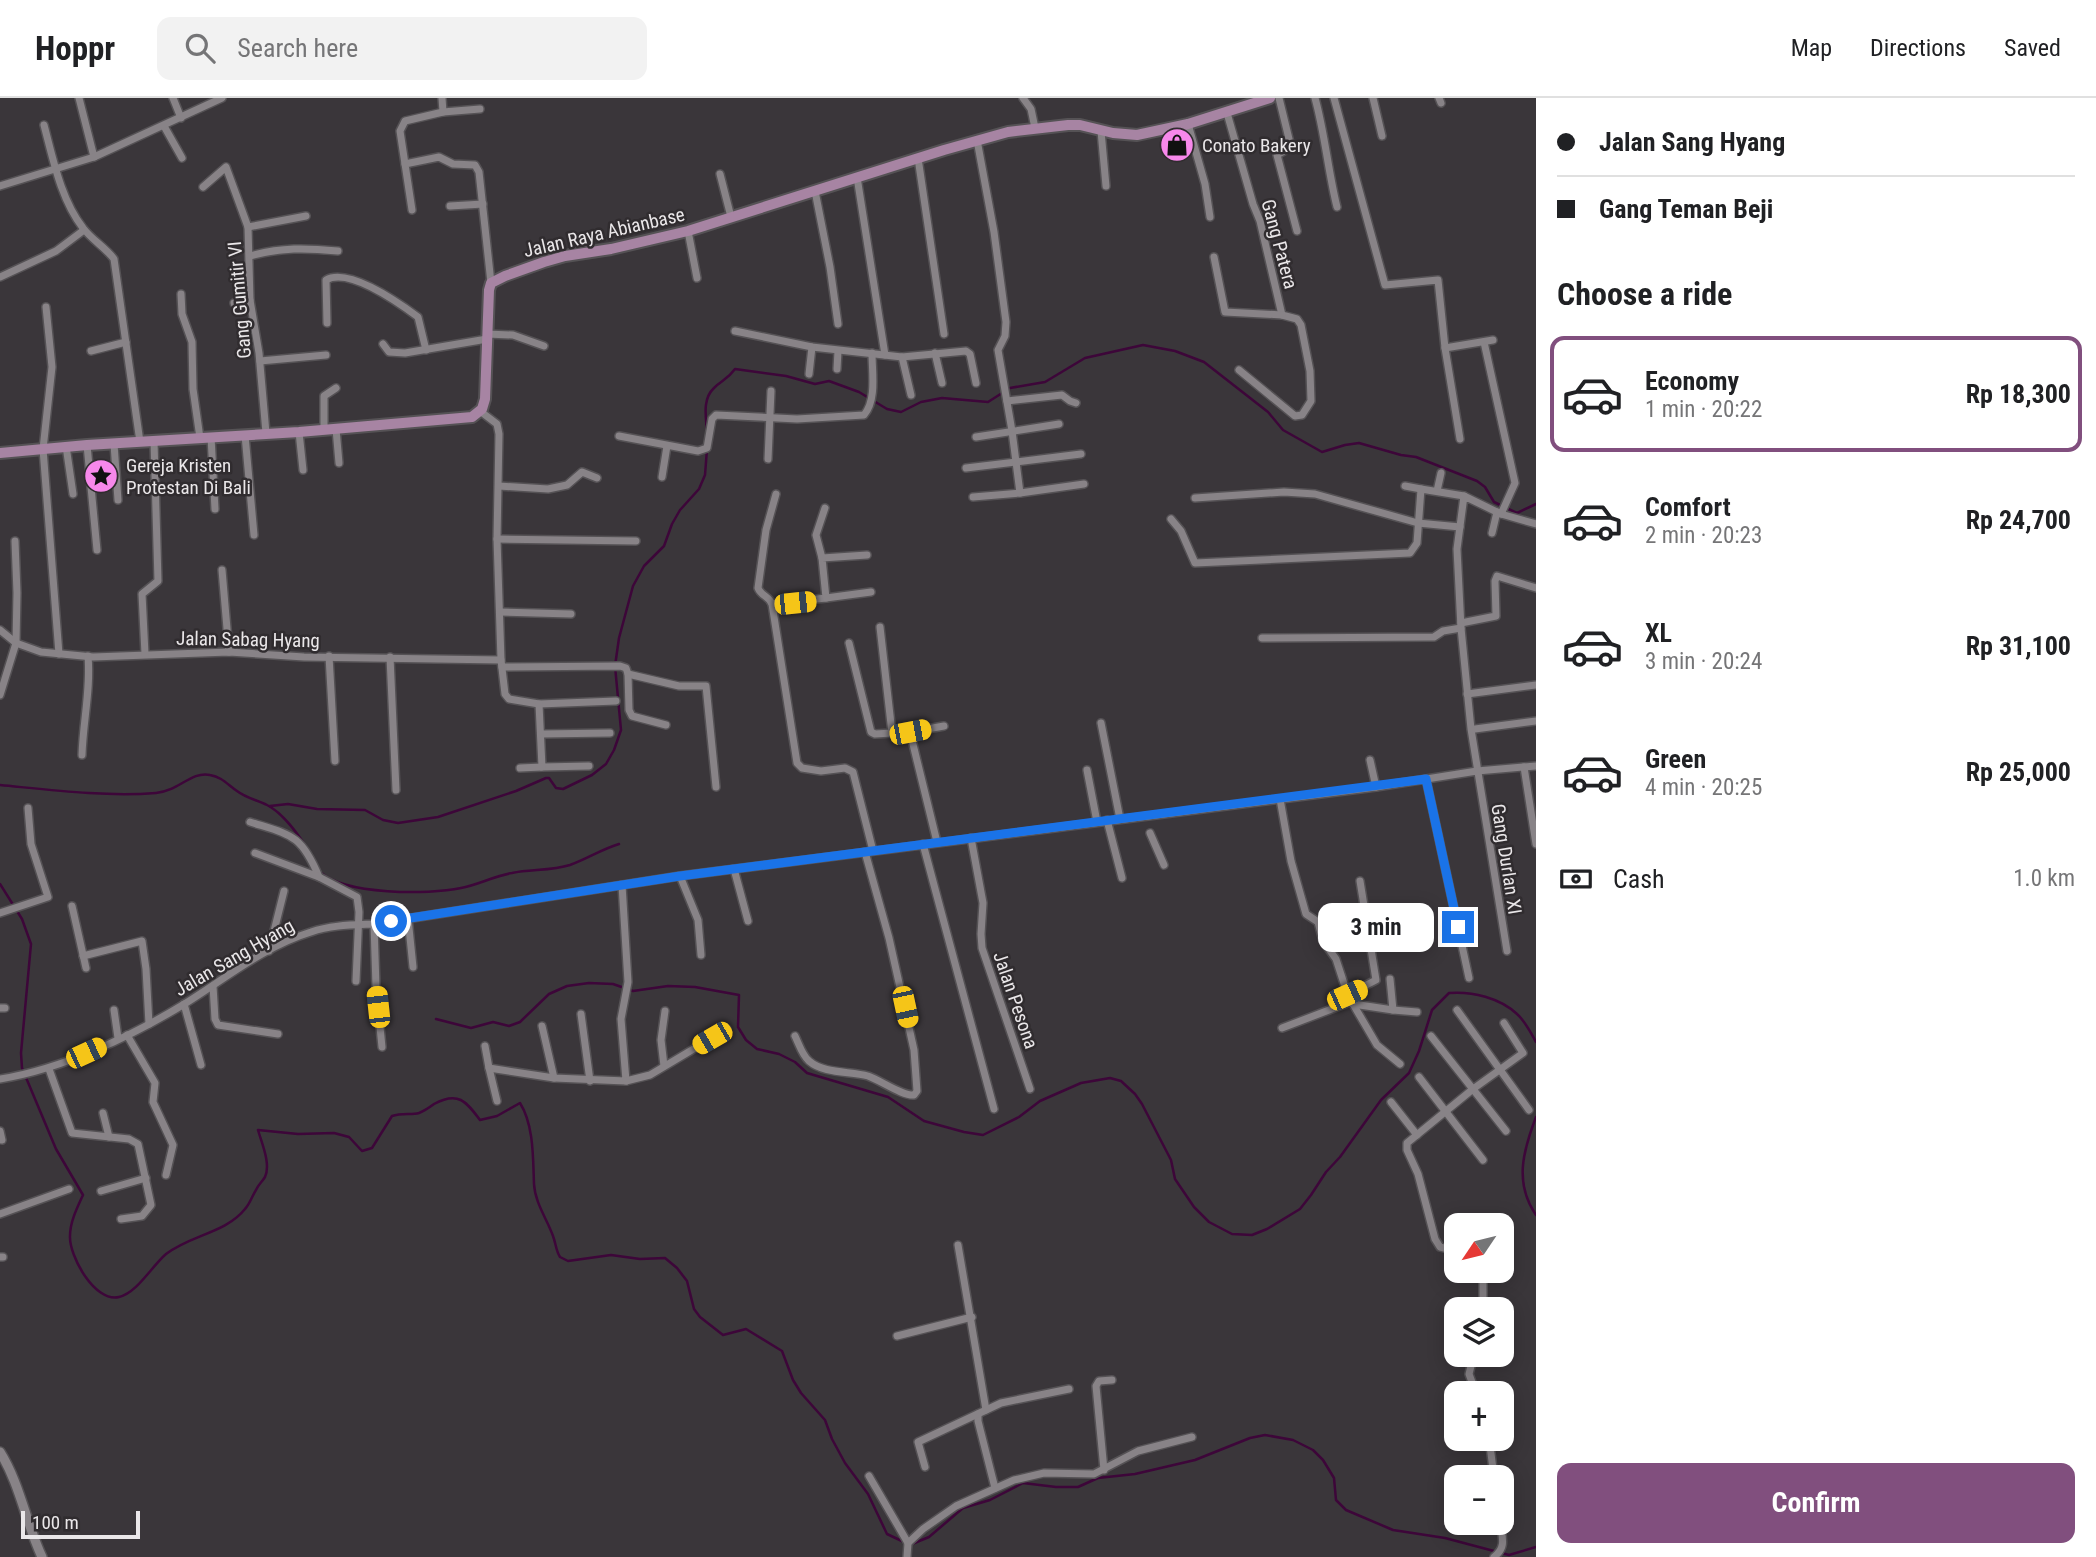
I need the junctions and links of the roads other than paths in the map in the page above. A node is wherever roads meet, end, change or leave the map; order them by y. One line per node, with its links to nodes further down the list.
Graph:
1 (79, 98): 22 (street)
2 (173, 98): 14 (street)
3 (222, 98): 14 (street)
4 (442, 98): 12 (street)
5 (1023, 98): 18 (street)
6 (1270, 98): 13 (main road, Jalan Raya Abianbase)
7 (1279, 98): 43 (street)
8 (1315, 98): 35 (street)
9 (1334, 98): 66 (street)
10 (1373, 98): 20 (street)
11 (480, 109): 12 (street)
12 (443, 112): 25 (street)
13 (1227, 113): 15 (main road, Jalan Raya Abianbase); 54 (street, Gang Patera)
14 (181, 118): 17 (street)
15 (1188, 124): 19 (main road, Jalan Raya Abianbase); 39 (street)
16 (44, 125): 26 (street)
17 (164, 126): 22 (street); 23 (street)
18 (1035, 128): 19 (main road, Jalan Raya Abianbase); 21 (main road, Jalan Raya Abianbase)
19 (1101, 131): 30 (street)
20 (1382, 136)
21 (977, 140): 24 (main road, Jalan Raya Abianbase); 84 (street)
22 (94, 157): 26 (street)
23 (182, 158)
24 (918, 158): 28 (main road, Jalan Raya Abianbase); 58 (street)
25 (405, 164): 33 (street); 36 (street)
26 (56, 170): 29 (street); 41 (street)
27 (720, 174): 38 (street)
28 (857, 177): 32 (main road, Jalan Raya Abianbase); 73 (street)
29 (0, 186)
30 (1106, 186)
31 (203, 187): 40 (street, Gang Gumitir VI)
32 (815, 191): 38 (main road, Jalan Raya Abianbase); 56 (street)
33 (483, 204): 34 (street); 49 (street)
34 (450, 206)
35 (1337, 208)
36 (412, 210)
37 (306, 216): 40 (street)
38 (731, 217): 42 (main road, Jalan Raya Abianbase)
39 (1210, 217)
40 (248, 227): 45 (street, Gang Gumitir VI)
41 (84, 230): 47 (street); 61 (street)
42 (688, 231): 48 (street); 49 (main road, Jalan Raya Abianbase)
43 (1297, 232)
44 (338, 251): 45 (street)
45 (250, 256): 51 (street, Gang Gumitir VI)
46 (1214, 257): 54 (street)
47 (0, 277)
48 (697, 278)
49 (491, 283): 59 (main road)
50 (181, 294): 97 (street)
51 (250, 299): 52 (street); 75 (street, Gang Gumitir VI)
52 (234, 303)
53 (46, 307): 105 (street)
54 (1282, 315): 77 (street, Gang Patera)
55 (327, 323): 67 (street)
56 (838, 324)
57 (735, 331): 65 (street)
58 (944, 334)
59 (487, 336): 64 (street); 67 (street); 86 (main road)
60 (1493, 340): 62 (street)
61 (126, 342): 68 (street); 100 (street)
62 (1484, 342): 66 (street); 130 (street)
63 (383, 344): 67 (street)
64 (544, 346)
65 (812, 347): 69 (street); 78 (street)
66 (1445, 348): 98 (street)
67 (426, 350)
68 (91, 351)
69 (838, 351): 70 (street); 76 (street)
70 (872, 353): 73 (street); 87 (street)
71 (935, 353): 74 (street); 79 (street); 80 (street)
72 (326, 355): 75 (street)
73 (885, 355): 74 (street)
74 (902, 357): 83 (street)
75 (260, 361): 93 (street, Gang Gumitir VI)
76 (837, 369)
77 (1239, 370)
78 (808, 374)
79 (942, 383)
80 (976, 383)
81 (336, 388): 90 (street)
82 (771, 391): 87 (street)
83 (911, 395)
84 (1007, 400): 85 (street); 91 (street)
85 (1076, 402)
86 (481, 411): 89 (main road); 117 (street)
87 (769, 416): 104 (street); 108 (street)
88 (1059, 424): 91 (street)
89 (336, 429): 90 (main road); 110 (street)
90 (324, 430): 92 (main road)
91 (1012, 431): 96 (street); 109 (street)
92 (299, 432): 93 (main road); 112 (street)
93 (266, 433): 94 (main road)
94 (246, 435): 97 (main road); 136 (street)
95 (619, 436): 104 (street)
96 (976, 437)
97 (205, 438): 99 (main road); 129 (street)
98 (1461, 439)
99 (154, 441): 100 (main road); 158 (street)
100 (140, 442): 101 (main road)
101 (114, 443): 102 (main road); 127 (street)
102 (87, 445): 103 (main road); 140 (street)
103 (66, 446): 105 (main road); 122 (street)
104 (667, 446): 114 (street)
105 (43, 449): 106 (main road); 157 (street)
106 (0, 453)
107 (1081, 454): 109 (street)
108 (768, 459)
109 (1017, 462): 111 (street); 121 (street)
110 (340, 463)
111 (966, 468)
112 (303, 470)
113 (1441, 473): 120 (street)
114 (662, 477)
115 (597, 478): 117 (street)
116 (1084, 484): 121 (street)
117 (499, 486): 137 (street)
118 (1405, 486): 119 (street)
119 (1421, 489): 120 (street); 132 (street)
120 (1437, 491): 124 (street)
121 (1020, 493): 125 (street)
122 (73, 494)
123 (776, 494): 147 (street)
124 (1464, 496): 130 (street); 134 (street, Gang DurIan XI)
125 (973, 497)
126 (1195, 498): 132 (street)
127 (118, 500)
128 (825, 508): 142 (street)
129 (215, 509)
130 (1500, 512): 133 (street); 135 (street)
131 (1171, 519): 132 (street)
132 (1418, 523): 134 (street)
133 (1535, 524)
134 (1460, 527): 150 (street, Gang DurIan XI)
135 (1492, 533)
136 (254, 535)
137 (497, 539): 139 (street); 148 (street)
138 (15, 541): 154 (street)
139 (636, 541)
140 (97, 550)
141 (867, 555): 142 (street)
142 (822, 558): 146 (street)
143 (222, 570): 156 (street)
144 (1536, 589): 150 (street)
145 (872, 592): 146 (street)
146 (826, 598): 147 (street)
147 (772, 604): 203 (street)
148 (500, 612): 149 (street); 162 (street)
149 (571, 614)
150 (1461, 625): 153 (street); 165 (street, Gang DurIan XI)
151 (880, 627): 176 (street)
152 (0, 630): 154 (street, Jalan Sabag Hyang)
153 (1262, 638)
154 (16, 643): 157 (street, Jalan Sabag Hyang); 166 (street)
155 (849, 643): 176 (street)
156 (229, 652): 158 (street, Jalan Sabag Hyang); 160 (street, Jalan Sabag Hyang)
157 (59, 654): 159 (street, Jalan Sabag Hyang)
158 (145, 654): 159 (street, Jalan Sabag Hyang)
159 (88, 656): 178 (street)
160 (329, 656): 161 (street, Jalan Sabag Hyang); 180 (street)
161 (390, 657): 162 (street, Jalan Sabag Hyang); 191 (street)
162 (501, 663): 163 (street, Jalan Sabag Hyang); 168 (street)
163 (628, 674): 171 (street); 189 (street, Jalan Sabag Hyang)
164 (1536, 685): 165 (street)
165 (1467, 694): 187 (street, Gang DurIan XI)
166 (0, 695)
167 (616, 701): 168 (street)
168 (539, 704): 177 (street)
169 (1536, 721): 173 (street)
170 (1101, 723): 194 (street)
171 (666, 725)
172 (944, 726): 174 (street)
173 (1475, 729)
174 (910, 732): 176 (street); 200 (street)
175 (610, 733): 177 (street)
176 (892, 733)
177 (541, 734): 183 (street)
178 (82, 755)
179 (1370, 760): 190 (street)
180 (335, 761)
181 (589, 766): 183 (street)
182 (1536, 766): 184 (street, Jalan Sang Hyang)
183 (542, 767): 185 (street)
184 (1524, 767): 187 (street, Jalan Sang Hyang); 202 (street)
185 (520, 768)
186 (1087, 770): 197 (street)
187 (1477, 771): 188 (street, Jalan Sang Hyang); 220 (street, Gang DurIan XI)
188 (1426, 779): 190 (street, Jalan Sang Hyang); 225 (street)
189 (716, 787)
190 (1376, 787): 192 (street, Jalan Sang Hyang)
191 (396, 790)
192 (1280, 799): 194 (street, Jalan Sang Hyang); 229 (street)
193 (28, 808): 214 (street)
194 (1120, 819): 195 (street, Jalan Sang Hyang)
195 (1107, 821): 197 (street, Jalan Sang Hyang); 209 (street)
196 (250, 822): 208 (street)
197 (1097, 822): 199 (street, Jalan Sang Hyang)
198 (1150, 833): 205 (street)
199 (971, 838): 200 (street, Jalan Sang Hyang); 260 (street, Jalan Pesona)
200 (937, 842): 201 (street, Jalan Sang Hyang)
201 (923, 844): 203 (street, Jalan Sang Hyang); 264 (street)
202 (1536, 844)
203 (869, 851): 206 (street, Jalan Sang Hyang); 244 (street)
204 (255, 853): 208 (street)
205 (1164, 865)
206 (734, 869): 207 (street, Jalan Sang Hyang); 216 (street)
207 (680, 876): 211 (street, Jalan Sang Hyang); 221 (street)
208 (319, 877): 218 (street)
209 (1122, 878)
210 (1360, 881): 229 (street)
211 (622, 886): 215 (street, Jalan Sang Hyang); 259 (street)
212 (284, 891): 219 (street)
213 (72, 906): 222 (street)
214 (0, 914)
215 (408, 918): 217 (street, Jalan Sang Hyang); 223 (street)
216 (748, 921)
217 (374, 923): 218 (street, Jalan Sang Hyang); 248 (street)
218 (358, 925): 219 (street, Jalan Sang Hyang); 227 (street)
219 (269, 951): 228 (street, Jalan Sang Hyang)
220 (1507, 951)
221 (701, 955)
222 (83, 956): 224 (street); 238 (street)
223 (413, 967)
224 (86, 968)
225 (1469, 978)
226 (1390, 979): 232 (street)
227 (356, 981)
228 (213, 986): 230 (street, Jalan Sang Hyang); 242 (street)
229 (1350, 1000): 232 (street); 240 (street); 249 (street)
230 (184, 1004): 238 (street, Jalan Sang Hyang); 250 (street)
231 (114, 1010): 246 (street)
232 (1393, 1010): 235 (street)
233 (1457, 1010): 254 (street)
234 (665, 1011): 251 (street)
235 (1417, 1012)
236 (581, 1014): 258 (street)
237 (1504, 1023): 254 (street)
238 (149, 1024): 243 (street, Jalan Sang Hyang)
239 (542, 1026): 256 (street)
240 (1282, 1028)
241 (727, 1029): 251 (street)
242 (278, 1034)
243 (127, 1035): 246 (street, Jalan Sang Hyang); 274 (street)
244 (795, 1036)
245 (1431, 1036): 261 (street)
246 (118, 1038): 253 (street, Jalan Sang Hyang)
247 (485, 1046): 252 (street)
248 (382, 1047)
249 (1400, 1064)
250 (201, 1065)
251 (664, 1066): 259 (street)
252 (489, 1068): 256 (street); 262 (street)
253 (49, 1069): 257 (street, Jalan Sang Hyang); 271 (street)
254 (1500, 1069): 261 (street); 265 (street)
255 (1419, 1077): 266 (street)
256 (554, 1078): 258 (street)
257 (0, 1079)
258 (590, 1081): 259 (street)
259 (626, 1081)
260 (1030, 1089)
261 (1473, 1089): 266 (street); 269 (street)
262 (497, 1101)
263 (1391, 1102): 270 (street)
264 (994, 1109)
265 (1529, 1110)
266 (1446, 1111): 270 (street); 273 (street)
267 (103, 1113): 271 (street)
268 (0, 1131): 272 (street)
269 (1506, 1131)
270 (1417, 1135): 281 (street)
271 (109, 1137): 275 (street)
272 (2, 1140)
273 (1483, 1160)
274 (166, 1175)
275 (146, 1178): 277 (street); 279 (street)
276 (69, 1189): 278 (street)
277 (102, 1191)
278 (0, 1214)
279 (121, 1219)
280 (958, 1245): 282 (street)
281 (1444, 1248)
282 (972, 1317): 283 (street); 286 (street)
283 (897, 1336)
284 (1112, 1380): 290 (street)
285 (1069, 1389): 286 (street)
286 (982, 1412): 289 (street); 292 (street)
287 (1192, 1437): 290 (street)
288 (0, 1452): 295 (street)
289 (925, 1467)
290 (1104, 1470): 292 (street)
291 (869, 1476): 294 (street)
292 (995, 1488): 294 (street)
293 (1502, 1535): 297 (street)
294 (908, 1543): 296 (street)
295 (42, 1557)
296 (907, 1557)
297 (1494, 1557)

